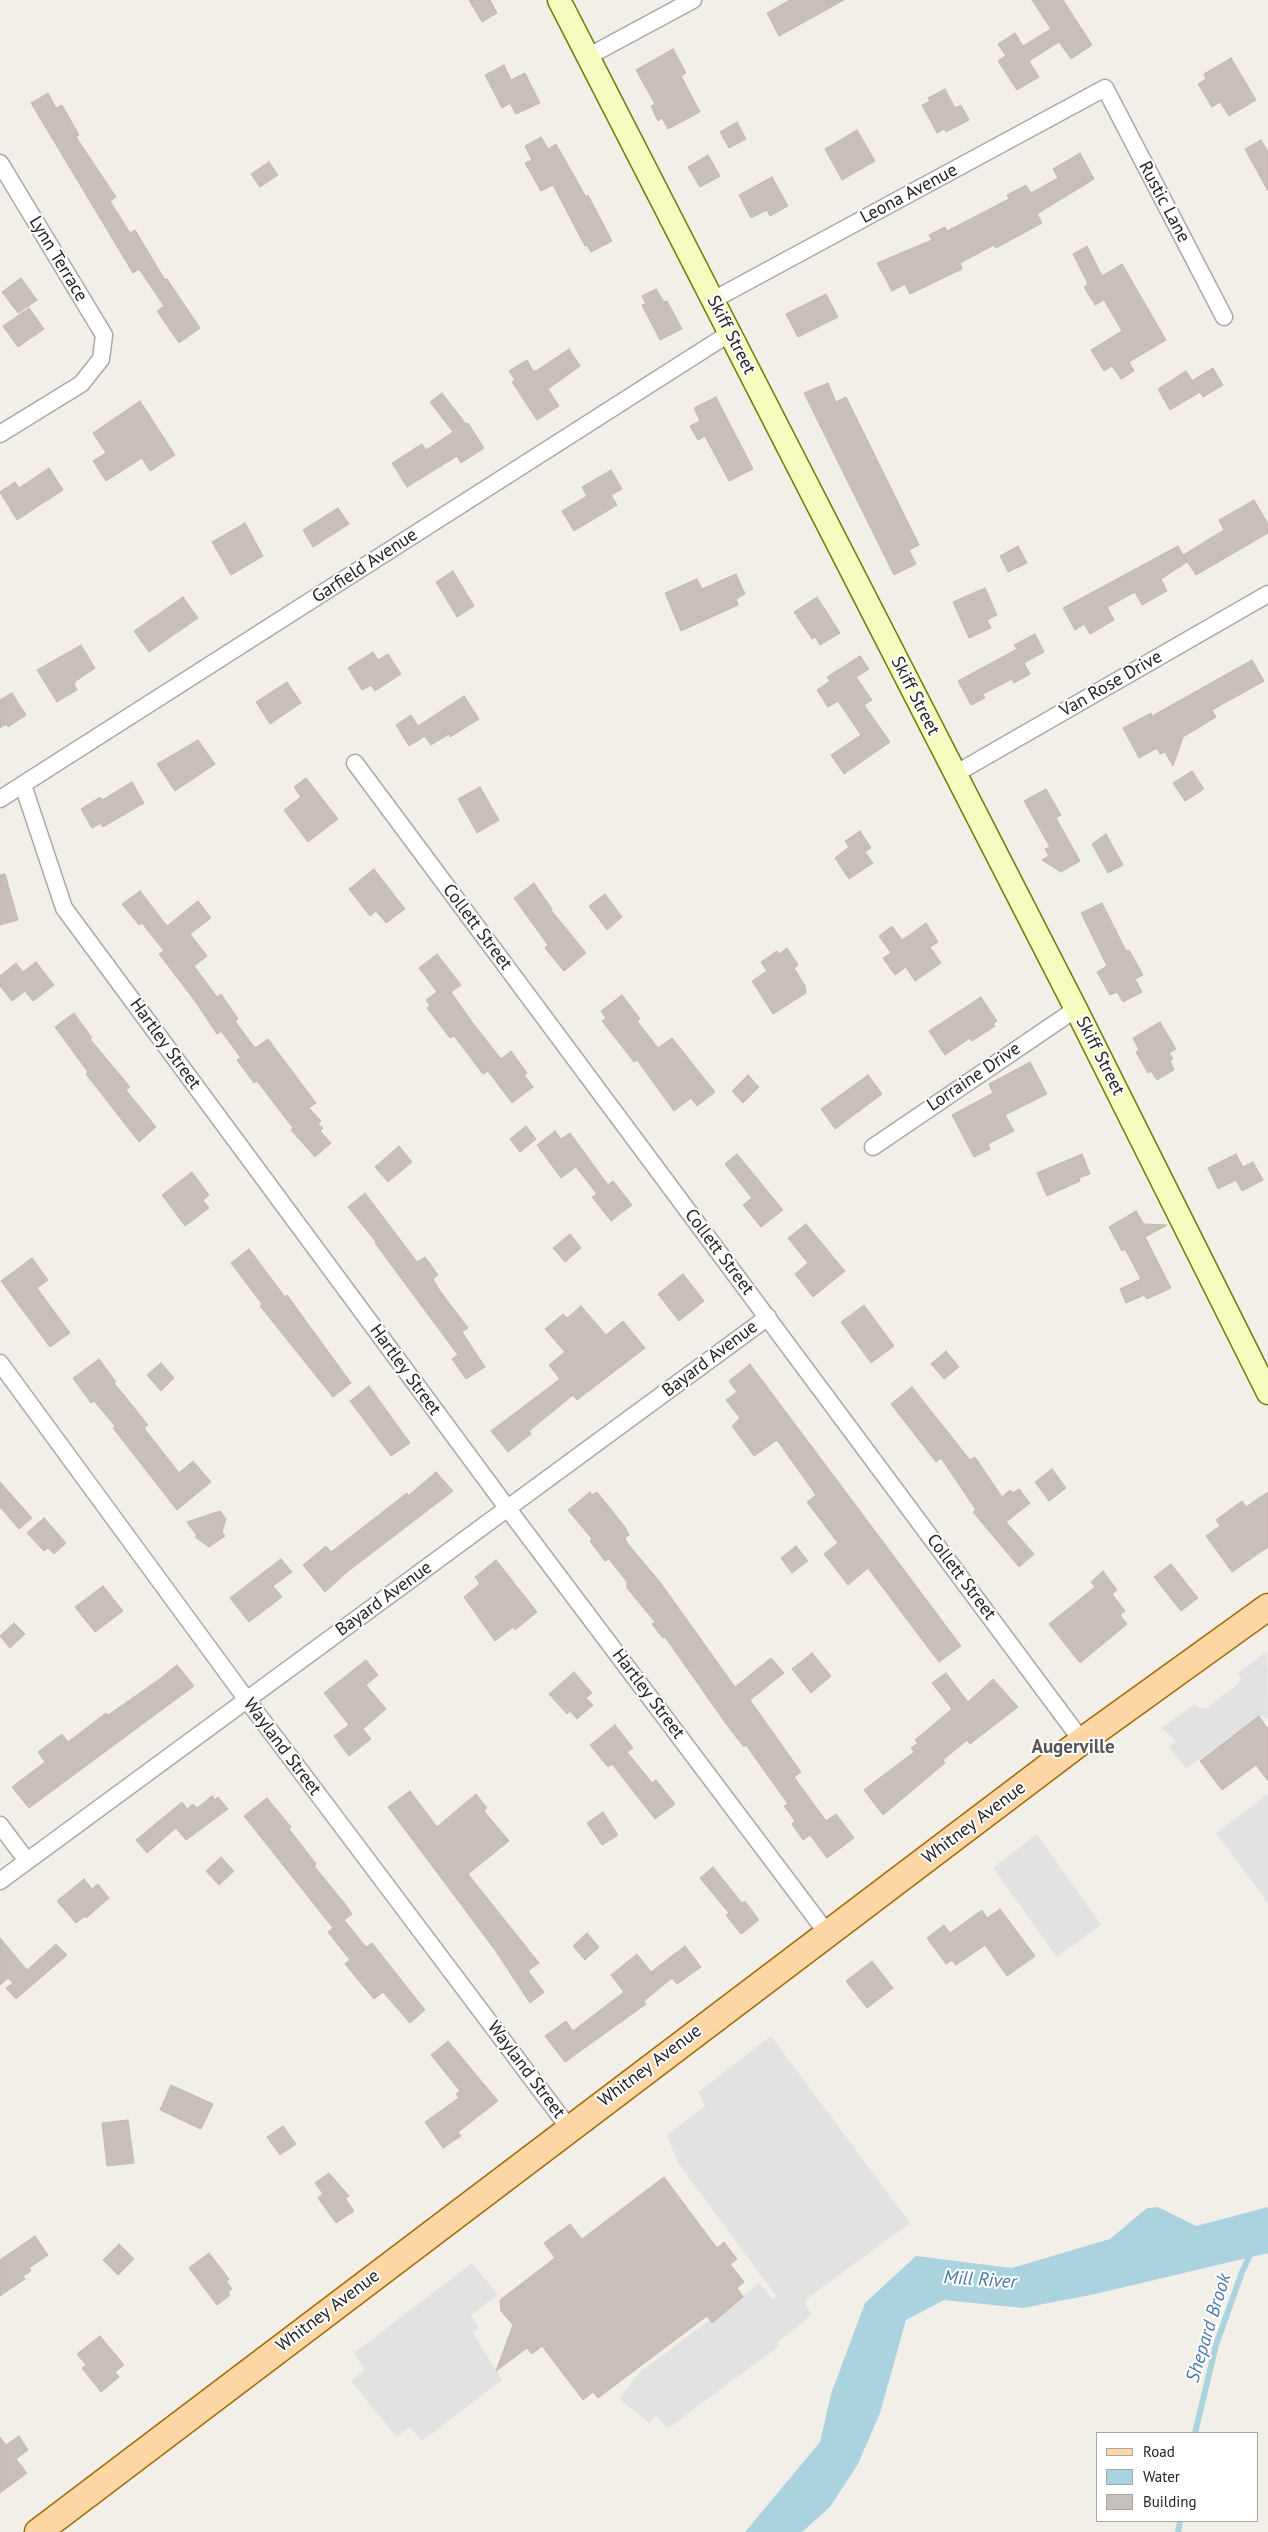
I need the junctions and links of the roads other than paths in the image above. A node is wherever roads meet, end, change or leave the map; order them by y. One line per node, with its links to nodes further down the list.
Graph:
1 (559, 0): 3 (main road, Skiff Street)
2 (693, 0): 3 (street)
3 (589, 56): 6 (main road, Skiff Street)
4 (1105, 88): 6 (street, Leona Avenue); 7 (street, Rustic Lane)
5 (0, 163): 9 (street, Lynn Terrace)
6 (712, 300): 8 (main road, Skiff Street)
7 (1224, 316)
8 (730, 333): 12 (main road, Skiff Street); 13 (street, Garfield Avenue)
9 (0, 434)
10 (1268, 594): 12 (street, Van Rose Drive)
11 (355, 763): 17 (street, Collett Street)
12 (954, 774): 15 (main road, Skiff Street)
13 (23, 785): 14 (street, Garfield Avenue); 20 (street, Hartley Street)
14 (0, 800)
15 (1076, 1008): 16 (street, Lorraine Drive); 19 (main road, Skiff Street)
16 (873, 1147)
17 (768, 1317): 20 (street, Bayard Avenue); 23 (street, Collett Street)
18 (0, 1363): 22 (street, Wayland Street)
19 (1268, 1393)
20 (508, 1509): 22 (street, Bayard Avenue); 27 (street, Hartley Street)
21 (1268, 1607): 23 (main road, Whitney Avenue)
22 (247, 1700): 25 (street, Bayard Avenue); 28 (street, Wayland Street)
23 (1082, 1741): 27 (main road, Whitney Avenue)
24 (0, 1825): 25 (street)
25 (26, 1862): 26 (street, Bayard Avenue)
26 (0, 1881)
27 (827, 1933): 28 (main road, Whitney Avenue)
28 (569, 2128): 29 (main road, Whitney Avenue)
29 (38, 2532)

